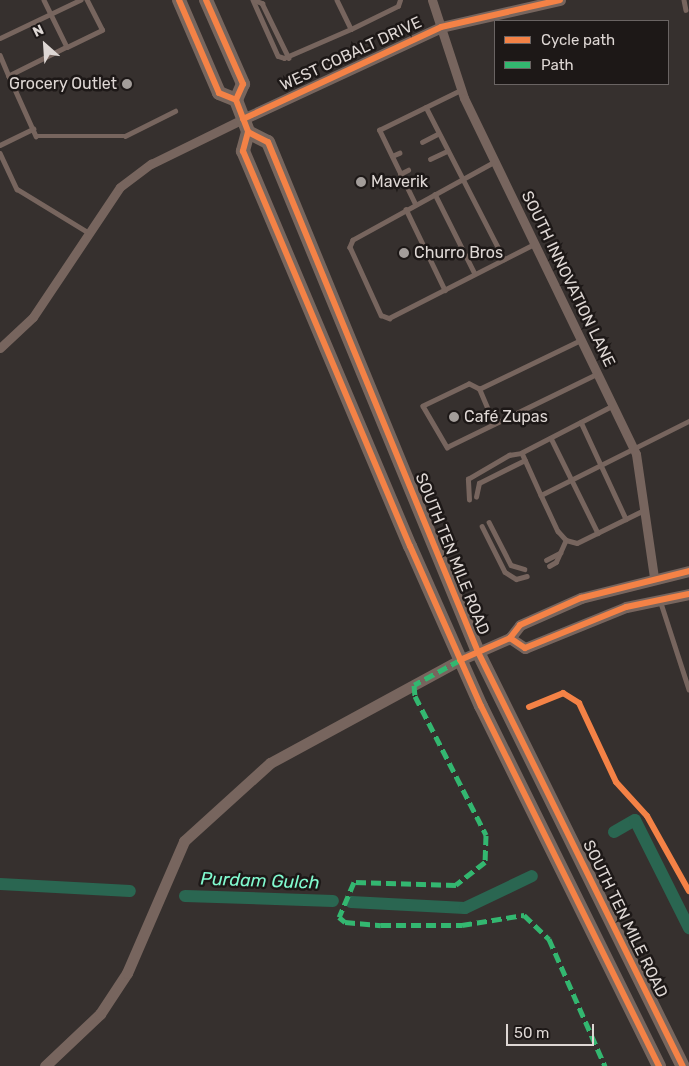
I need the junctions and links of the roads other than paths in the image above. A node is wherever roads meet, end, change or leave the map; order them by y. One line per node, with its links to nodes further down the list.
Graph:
1 (44, 0): 15 (lane)
2 (80, 0): 15 (lane)
3 (87, 0): 19 (lane)
4 (180, 0): 24 (main road)
5 (206, 0): 24 (main road)
6 (253, 0): 13 (lane); 21 (lane)
7 (267, 0): 13 (lane)
8 (337, 0): 17 (lane)
9 (400, 0): 17 (lane)
10 (432, 0): 16 (street, SOUTH INNOVATION LANE)
11 (560, 0): 16 (street, WEST COBALT DRIVE)
12 (684, 0): 14 (lane)
13 (262, 3): 21 (lane)
14 (686, 10)
15 (51, 13): 18 (lane); 19 (lane)
16 (441, 27): 23 (street, SOUTH INNOVATION LANE); 27 (street, WEST COBALT DRIVE)
17 (351, 29): 21 (lane)
18 (0, 38)
19 (67, 47): 22 (lane)
20 (0, 55): 22 (lane)
21 (289, 58)
22 (9, 76): 28 (lane)
23 (461, 90): 25 (lane); 37 (street, SOUTH INNOVATION LANE)
24 (236, 100): 27 (main road, SOUTH TEN MILE ROAD)
25 (426, 107): 29 (lane); 35 (lane)
26 (175, 111): 28 (lane)
27 (246, 126): 44 (street, WEST COBALT DRIVE); 82 (main road, SOUTH TEN MILE ROAD); 83 (main road, SOUTH TEN MILE ROAD)
28 (33, 129): 31 (lane)
29 (438, 134): 30 (lane); 32 (lane)
30 (422, 142)
31 (0, 145)
32 (447, 151): 36 (lane); 40 (lane)
33 (0, 153): 44 (lane)
34 (399, 153): 35 (lane)
35 (392, 156): 39 (lane)
36 (430, 159)
37 (495, 162): 40 (lane); 45 (street, SOUTH INNOVATION LANE)
38 (408, 170): 39 (lane)
39 (400, 174): 42 (lane)
40 (462, 179): 41 (lane); 46 (lane)
41 (436, 194): 42 (lane); 47 (lane)
42 (416, 204): 43 (lane)
43 (406, 209): 48 (lane); 48 (lane)
44 (86, 231): 50 (street, WEST COBALT DRIVE)
45 (534, 243): 46 (lane); 49 (street, SOUTH INNOVATION LANE)
46 (504, 259): 47 (lane)
47 (475, 274): 48 (lane)
48 (445, 290)
49 (581, 340): 51 (street, SOUTH INNOVATION LANE); 52 (lane)
50 (0, 348)
51 (597, 374): 53 (street, SOUTH INNOVATION LANE); 56 (lane)
52 (479, 389): 56 (lane); 56 (lane)
53 (613, 406): 55 (lane); 58 (street, SOUTH INNOVATION LANE)
54 (689, 421): 58 (lane)
55 (581, 422): 57 (lane); 61 (lane)
56 (494, 424)
57 (550, 438): 59 (lane); 62 (lane)
58 (633, 448): 61 (lane); 66 (street, SOUTH INNOVATION LANE)
59 (522, 452): 60 (lane); 65 (lane)
60 (525, 460): 63 (lane); 64 (lane)
61 (602, 464): 62 (lane); 67 (lane)
62 (572, 479): 63 (lane); 70 (lane)
63 (541, 495): 71 (lane)
64 (476, 497)
65 (469, 500)
66 (646, 510): 67 (lane); 78 (street, SOUTH INNOVATION LANE)
67 (626, 519): 70 (lane)
68 (489, 522): 75 (lane)
69 (482, 526): 77 (lane)
70 (598, 533): 71 (lane)
71 (566, 540): 72 (lane)
72 (560, 553): 73 (lane); 74 (lane)
73 (546, 560)
74 (549, 566)
75 (524, 569)
76 (689, 571): 78 (street)
77 (526, 576)
78 (654, 577): 81 (street)
79 (689, 594): 80 (street)
80 (660, 599): 81 (street); 84 (lane)
81 (510, 638): 82 (street)
82 (478, 652): 83 (street); 87 (main road, SOUTH TEN MILE ROAD)
83 (460, 660): 85 (street); 86 (main road, SOUTH TEN MILE ROAD)
84 (689, 689)
85 (45, 1066)
86 (659, 1066)
87 (683, 1066)

